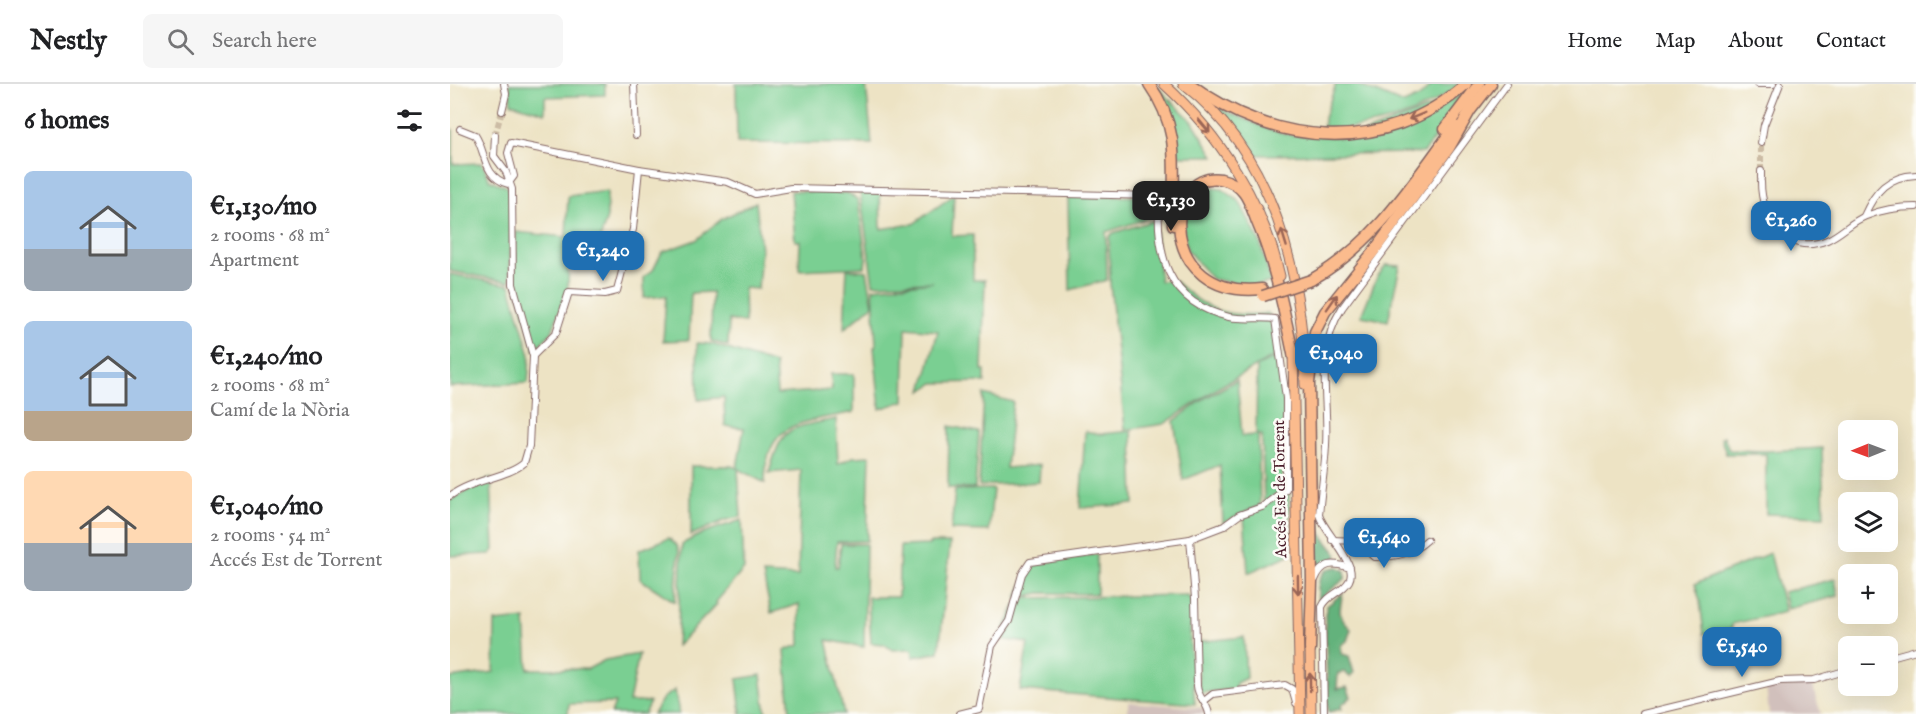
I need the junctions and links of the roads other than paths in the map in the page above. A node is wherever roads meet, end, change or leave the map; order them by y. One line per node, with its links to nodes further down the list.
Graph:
1 (504, 84): 14 (street)
2 (634, 84): 17 (street)
3 (1149, 84): 26 (highway)
4 (1164, 84): 28 (main road, Accés Est de Torrent, one-way to 28)
5 (1183, 84): 37 (main road, Accés Est de Torrent, one-way to 5)
6 (1190, 84): 7 (highway, one-way to 6)
7 (1466, 84)
8 (1479, 84): 25 (highway)
9 (1489, 84): 25 (highway); 36 (highway, one-way to 9)
10 (1507, 84): 31 (street)
11 (1758, 84): 12 (street)
12 (1773, 84)
13 (1780, 84): 18 (street)
14 (502, 111)
15 (460, 129): 22 (street)
16 (495, 135): 22 (street)
17 (636, 135)
18 (1761, 143)
19 (639, 169): 22 (street); 27 (street); 30 (street)
20 (1916, 175): 24 (street)
21 (1761, 177): 24 (street)
22 (510, 183): 27 (street)
23 (1916, 207): 24 (street)
24 (1864, 216)
25 (1311, 277): 26 (highway, bridge)
26 (1262, 293): 28 (highway)
27 (533, 356): 29 (street)
28 (1294, 358): 44 (main road, Accés Est de Torrent, one-way to 44)
29 (450, 496)
30 (1190, 539): 41 (street); 42 (street)
31 (1332, 540): 32 (street); 33 (street)
32 (1427, 540)
33 (1341, 550): 34 (street); 35 (street)
34 (1334, 563): 35 (street); 36 (street)
35 (1350, 568): 46 (street)
36 (1312, 586): 37 (highway)
37 (1310, 649): 45 (main road, Accés Est de Torrent, one-way to 37)
38 (1916, 650): 39 (street)
39 (1898, 655)
40 (1838, 673): 47 (street)
41 (1204, 701): 43 (street); 44 (street)
42 (959, 714)
43 (1209, 714)
44 (1298, 714)
45 (1311, 714)
46 (1324, 714)
47 (1643, 714)

